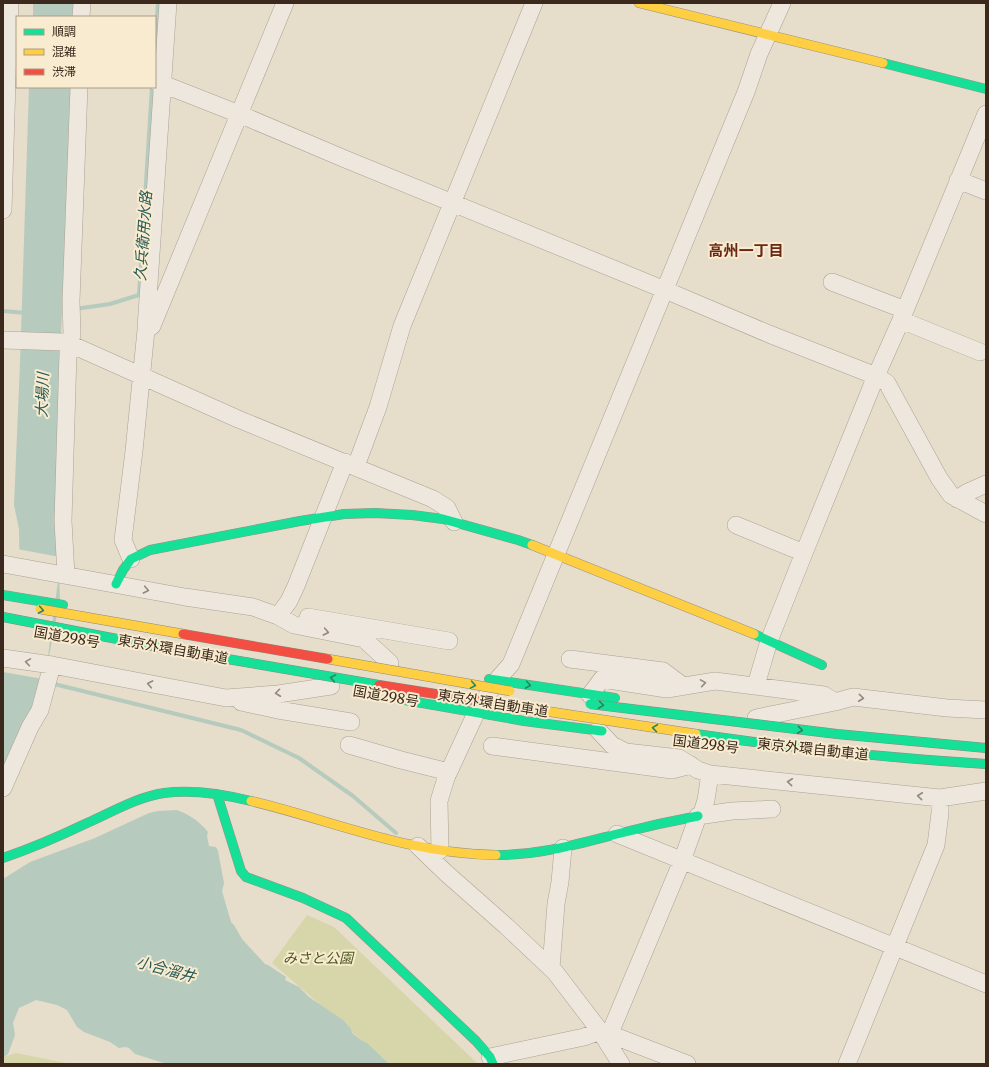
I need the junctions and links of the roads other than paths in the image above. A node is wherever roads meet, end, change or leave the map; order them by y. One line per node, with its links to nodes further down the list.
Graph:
1 (10, 3): 16 (street)
2 (82, 3): 8 (street)
3 (168, 3): 10 (street)
4 (285, 3): 13 (street)
5 (534, 3): 18 (street)
6 (639, 3): 9 (main road)
7 (782, 3): 9 (street)
8 (81, 16)
9 (768, 36): 12 (main road); 21 (street)
10 (159, 83): 13 (street); 23 (street)
11 (79, 88): 25 (street)
12 (986, 89)
13 (239, 114): 18 (street); 23 (street)
14 (986, 114): 15 (street)
15 (958, 180): 17 (street); 22 (street)
16 (4, 186): 19 (street)
17 (986, 191)
18 (452, 203): 21 (street); 29 (street)
19 (3, 210)
20 (832, 282): 22 (street)
21 (665, 290): 27 (street); 37 (street)
22 (903, 315): 26 (street); 27 (street)
23 (146, 330): 28 (street)
24 (3, 340): 25 (street)
25 (66, 343): 28 (street); 40 (street)
26 (980, 352)
27 (876, 376): 31 (street); 36 (street)
28 (142, 377): 29 (street); 38 (street)
29 (350, 464): 33 (street); 34 (street)
30 (986, 484): 31 (street)
31 (957, 499): 32 (street)
32 (986, 514)
33 (324, 517): 34 (main road); 38 (main road); 44 (street)
34 (454, 522): 37 (main road)
35 (736, 525): 36 (street)
36 (804, 553): 48 (street)
37 (556, 555): 48 (main road); 54 (street)
38 (131, 559): 41 (main road)
39 (3, 564): 40 (street)
40 (66, 575): 41 (street)
41 (116, 584): 44 (street, one-way to 44)
42 (3, 595): 51 (main road)
43 (3, 603): 58 (main road, 東京外環自動車道, one-way to 58, bridge)
44 (278, 616): 47 (street); 51 (street, one-way to 51)
45 (3, 617): 73 (main road, 東京外環自動車道, one-way to 45, bridge)
46 (3, 625): 57 (main road, 国道298号)
47 (449, 641)
48 (769, 641): 53 (main road); 55 (street)
49 (3, 658): 52 (street, one-way to 49)
50 (570, 659): 56 (street)
51 (390, 663): 54 (main road)
52 (52, 665): 59 (street, one-way to 52); 78 (street)
53 (822, 665)
54 (497, 680): 61 (main road, one-way to 61); 64 (street)
55 (756, 685): 56 (street, one-way to 55); 62 (street)
56 (683, 686): 61 (street)
57 (335, 687): 59 (street, one-way to 59)
58 (530, 694)
59 (226, 698): 66 (street)
60 (393, 698): 64 (main road, 国道298号)
61 (587, 699): 65 (main road); 72 (main road, 東京外環自動車道, one-way to 72, bridge)
62 (835, 702): 63 (street, one-way to 63); 65 (street)
63 (986, 710)
64 (476, 713): 67 (main road, 国道298号); 75 (street)
65 (756, 718): 68 (main road)
66 (351, 722)
67 (606, 731): 74 (street)
68 (986, 739)
69 (693, 743): 76 (main road, 国道298号)
70 (349, 745): 75 (street)
71 (492, 746): 74 (street)
72 (986, 748)
73 (986, 764)
74 (691, 765): 77 (street)
75 (449, 772): 87 (street)
76 (986, 772)
77 (710, 774): 81 (street, one-way to 77); 83 (street)
78 (3, 788)
79 (986, 792): 81 (street)
80 (217, 794): 85 (main road); 88 (main road); 94 (main road)
81 (940, 798): 90 (street)
82 (772, 809): 83 (street)
83 (700, 816): 84 (main road); 89 (street)
84 (617, 834): 86 (main road); 89 (street)
85 (418, 846): 87 (main road); 91 (street)
86 (563, 848): 87 (main road); 91 (street)
87 (440, 850)
88 (3, 858)
89 (682, 861): 90 (street); 93 (street)
90 (895, 947): 92 (street); 97 (street)
91 (551, 968): 93 (street)
92 (986, 984)
93 (603, 1031): 94 (street); 95 (street); 96 (street)
94 (491, 1061)
95 (621, 1064)
96 (687, 1064)
97 (847, 1064)

